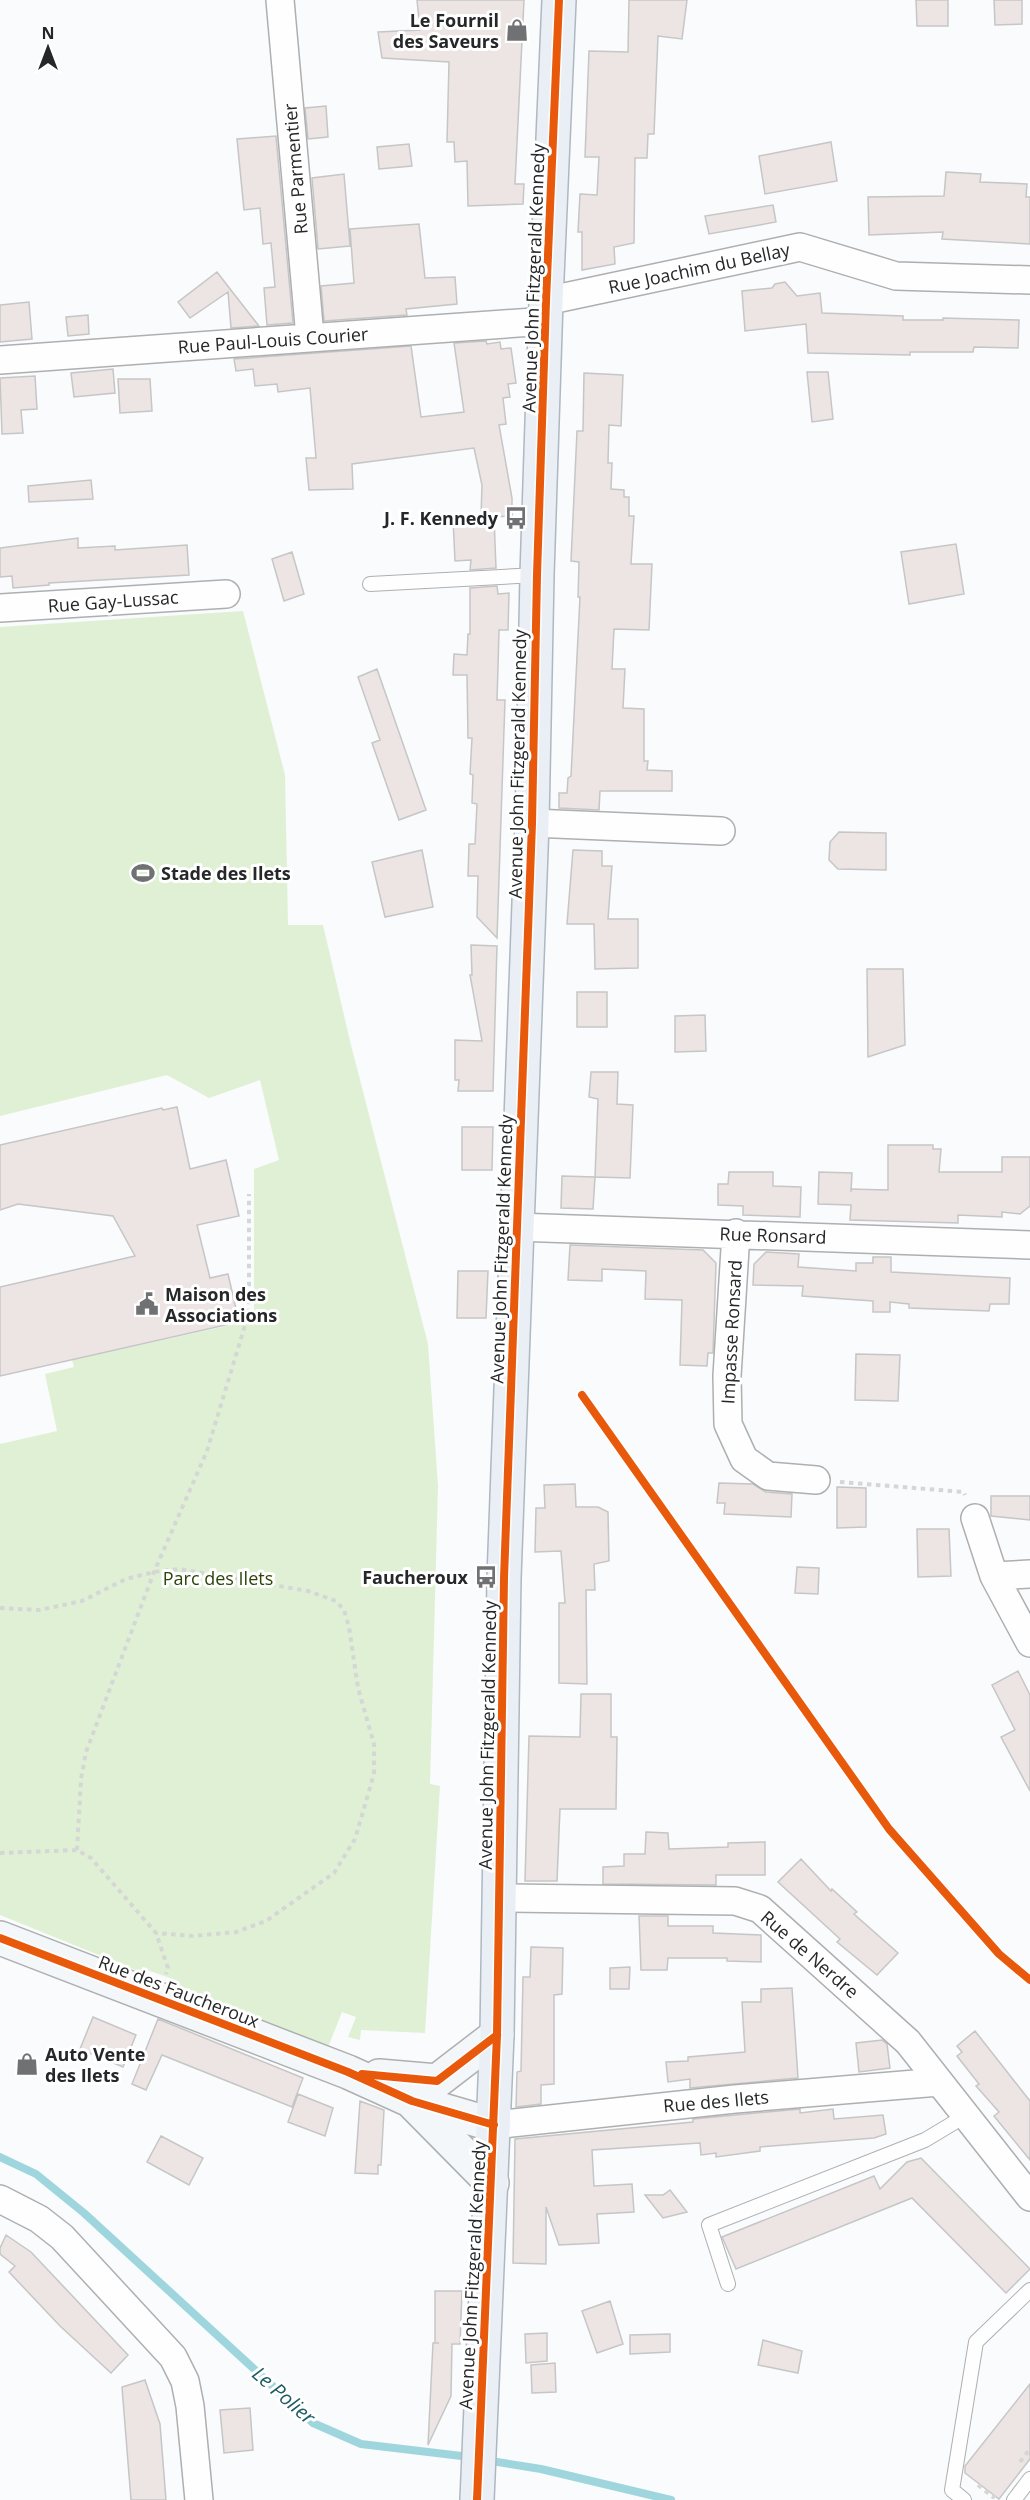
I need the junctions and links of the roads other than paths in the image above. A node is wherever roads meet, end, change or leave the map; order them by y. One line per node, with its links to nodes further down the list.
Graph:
1 (280, 0): 5 (street, Rue Parmentier)
2 (559, 0): 4 (main road, Avenue John Fitzgerald Kennedy)
3 (1030, 280): 4 (street, Rue Joachim du Bellay)
4 (546, 311): 5 (street, Rue Paul-Louis Courier); 7 (main road, Avenue John Fitzgerald Kennedy)
5 (310, 337): 6 (street, Rue Paul-Louis Courier)
6 (0, 360)
7 (537, 575): 8 (lane); 11 (main road, Avenue John Fitzgerald Kennedy)
8 (370, 584)
9 (226, 594): 10 (street, Rue Gay-Lussac)
10 (0, 608)
11 (532, 823): 12 (street); 13 (main road, Avenue John Fitzgerald Kennedy)
12 (721, 831)
13 (516, 1227): 14 (street, Rue Ronsard); 21 (main road, Avenue John Fitzgerald Kennedy)
14 (736, 1233): 15 (street, Rue Ronsard); 16 (street, Impasse Ronsard)
15 (1030, 1245)
16 (816, 1480)
17 (975, 1518): 19 (street)
18 (1030, 1574): 19 (street)
19 (994, 1576): 20 (street)
20 (1030, 1643)
21 (499, 1898): 23 (main road, Avenue John Fitzgerald Kennedy); 26 (street, Rue de Nerdre)
22 (0, 1938): 24 (street, Rue des Faucheroux)
23 (497, 2035): 25 (street); 29 (main road, Avenue John Fitzgerald Kennedy)
24 (348, 2072): 25 (street, Rue des Faucheroux); 27 (street, Rue des Faucheroux)
25 (437, 2081): 29 (street, Rue des Faucheroux)
26 (939, 2082): 28 (street, Rue de Nerdre); 29 (street, Rue des Ilets)
27 (412, 2101): 29 (street, Rue des Faucheroux); 30 (street, Rue des Faucheroux)
28 (965, 2116): 31 (street, Rue de Nerdre); 33 (lane)
29 (494, 2125): 30 (main road, Avenue John Fitzgerald Kennedy)
30 (492, 2183): 36 (main road, Avenue John Fitzgerald Kennedy)
31 (1030, 2197)
32 (0, 2199): 37 (street)
33 (728, 2284)
34 (1030, 2290): 38 (lane)
35 (1030, 2479): 39 (lane)
36 (477, 2498)
37 (198, 2500)
38 (964, 2500)
39 (1014, 2500)

